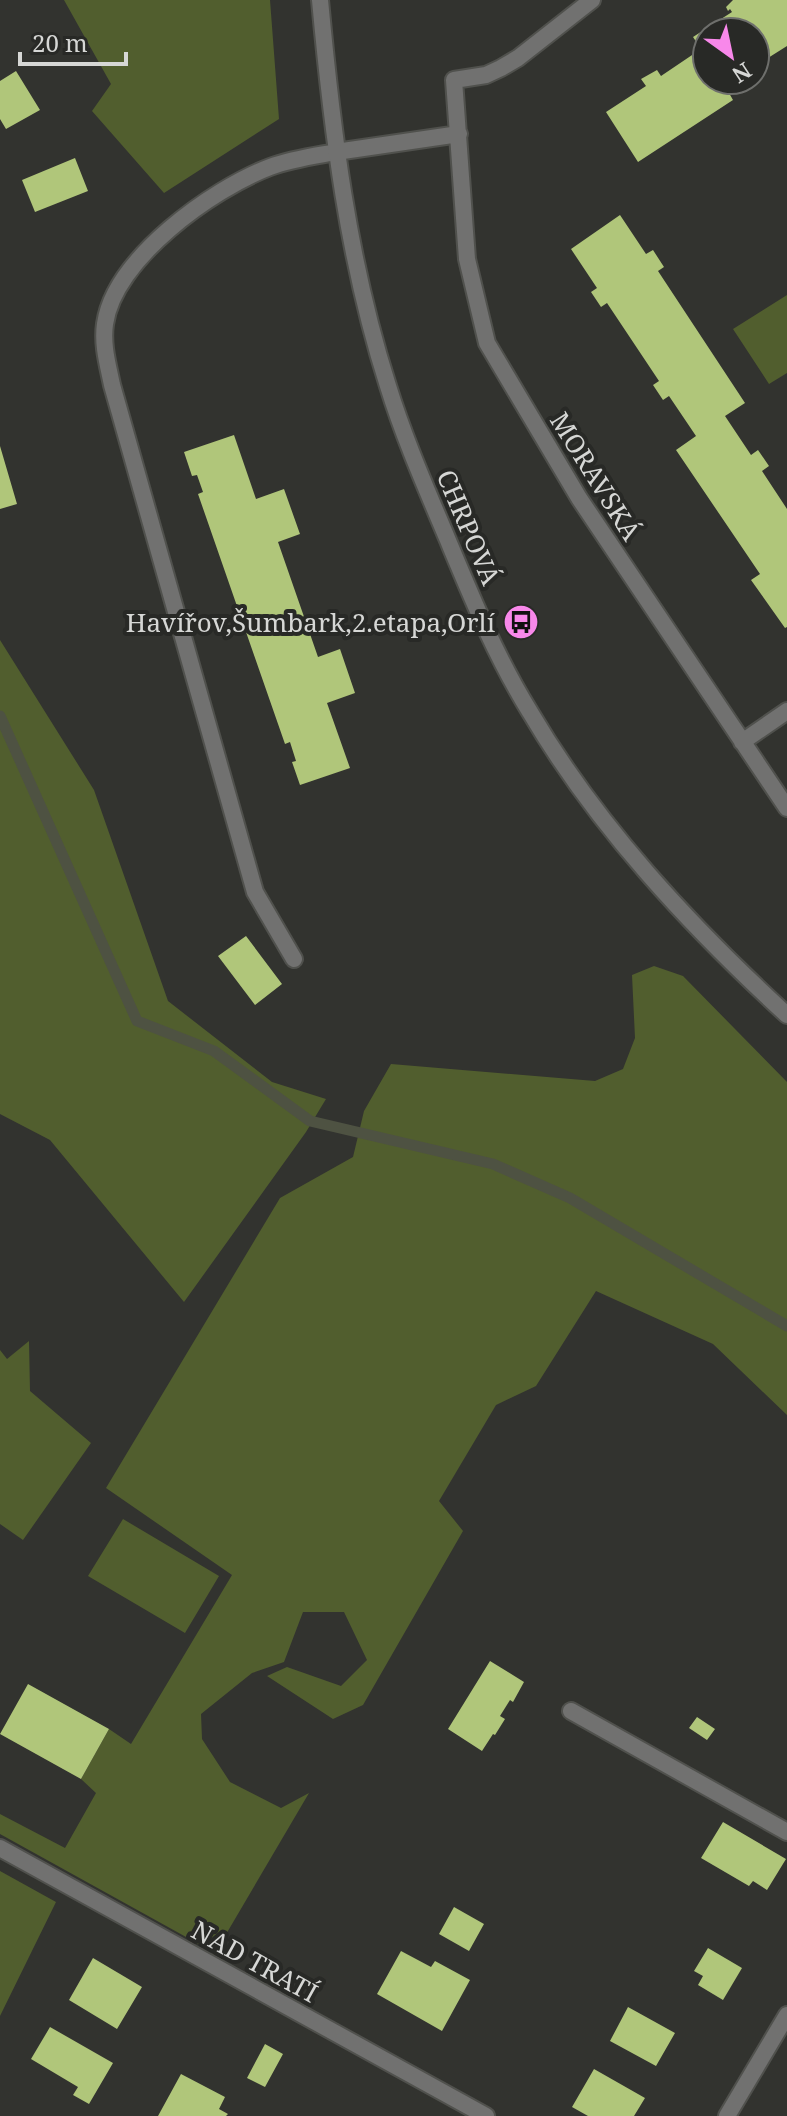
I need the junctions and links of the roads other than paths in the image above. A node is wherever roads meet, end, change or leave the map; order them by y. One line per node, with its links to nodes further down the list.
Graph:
1 (320, 0): 4 (street, CHRPOVÁ)
2 (592, 0): 3 (street, MORAVSKÁ)
3 (459, 134): 4 (street); 6 (street, MORAVSKÁ)
4 (336, 152): 8 (street); 9 (street, CHRPOVÁ)
5 (787, 711): 6 (street)
6 (742, 742): 7 (street, MORAVSKÁ)
7 (787, 808)
8 (294, 959)
9 (787, 1015)
10 (571, 1711): 11 (street)
11 (787, 1832)
12 (0, 1848): 14 (street, NAD TRATÍ)
13 (787, 2015): 15 (street)
14 (486, 2116)
15 (727, 2116)

